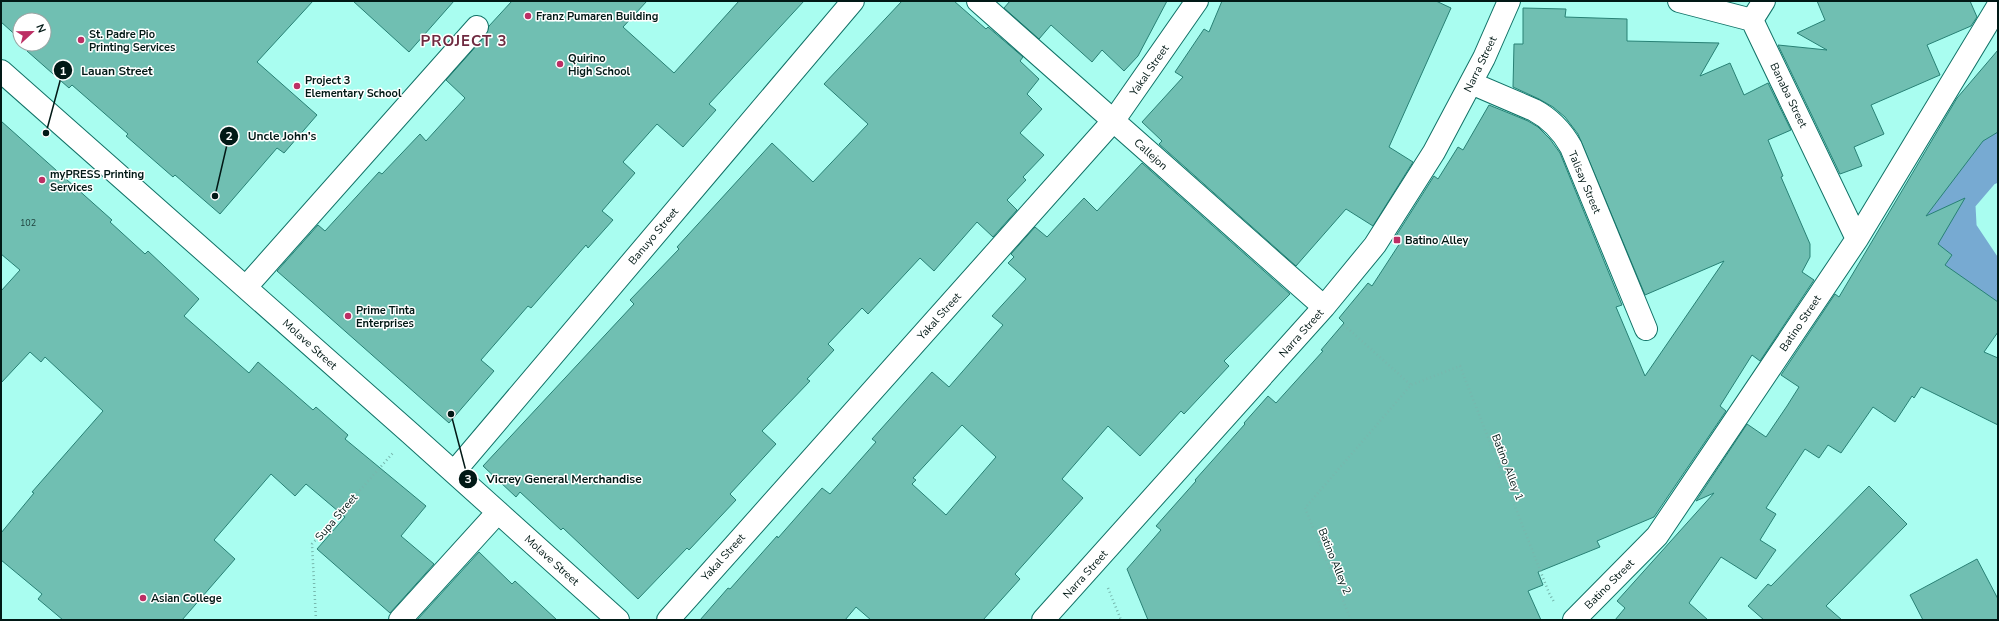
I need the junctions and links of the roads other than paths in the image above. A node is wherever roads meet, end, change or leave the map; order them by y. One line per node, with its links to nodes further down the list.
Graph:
1 (853, 1): 17 (street, Banuyo Street)
2 (978, 1): 12 (street, Callejon)
3 (1197, 1): 12 (street, Yakal Street)
4 (1679, 1): 8 (street)
5 (1764, 1): 8 (street)
6 (1507, 3): 11 (street, Narra Street)
7 (1998, 6): 13 (street, Batino Street)
8 (1752, 20): 13 (street, Banaba Street)
9 (477, 27): 14 (street)
10 (1, 71): 14 (street, Molave Street)
11 (1471, 83): 15 (street, Narra Street); 16 (street, Talisay Street)
12 (1114, 120): 15 (street, Callejon); 21 (street, Yakal Street)
13 (1858, 239): 23 (street, Batino Street)
14 (246, 287): 17 (street, Molave Street)
15 (1324, 307): 22 (street, Narra Street)
16 (1646, 329)
17 (454, 472): 18 (street, Molave Street)
18 (498, 512): 19 (street); 20 (street, Molave Street)
19 (400, 620)
20 (618, 620)
21 (668, 620)
22 (1043, 620)
23 (1574, 620)

